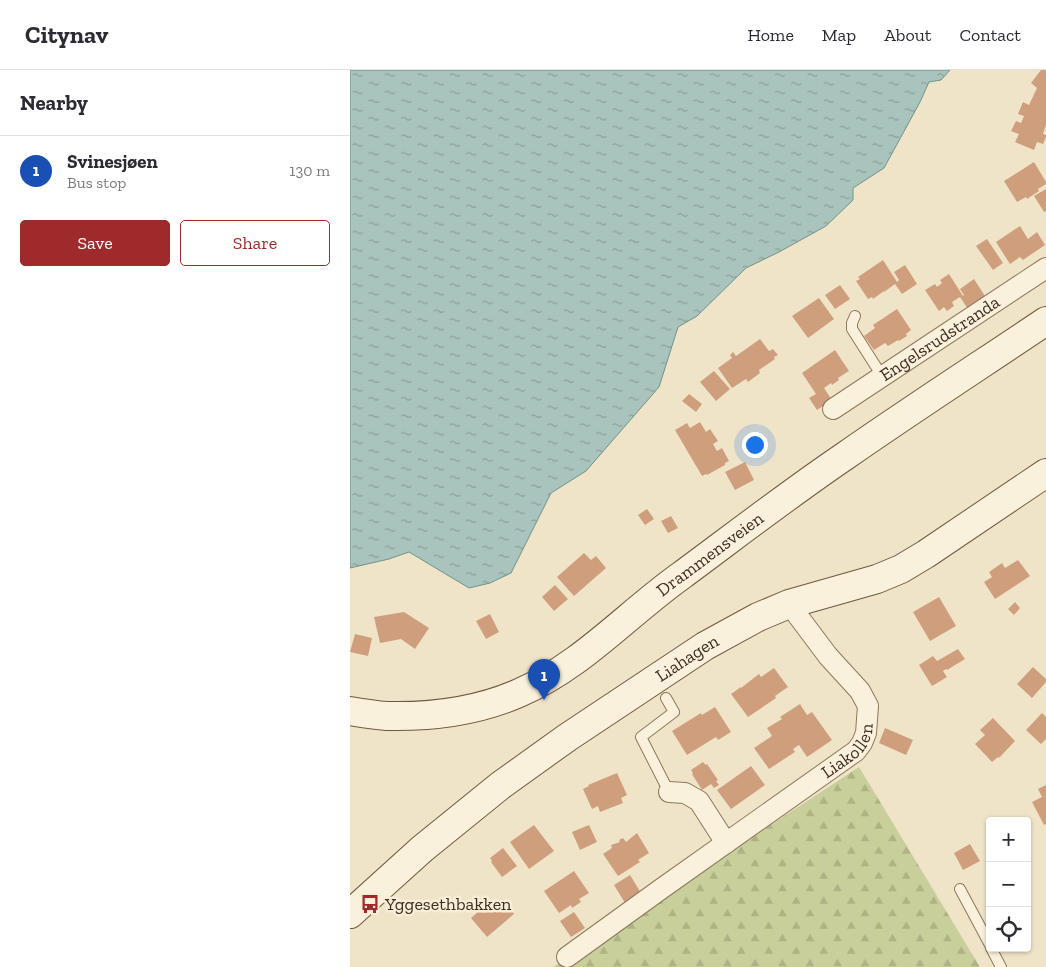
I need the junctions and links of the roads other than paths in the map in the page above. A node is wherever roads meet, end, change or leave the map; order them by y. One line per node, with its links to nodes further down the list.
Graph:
1 (1046, 268): 4 (street, Engelsrudstranda)
2 (854, 316): 4 (lane)
3 (1046, 321): 9 (main road, Drammensveien)
4 (882, 376): 5 (street, Engelsrudstranda)
5 (833, 409)
6 (1046, 473): 7 (main road, Liahagen)
7 (788, 604): 11 (street, Liakollen); 13 (main road, Liahagen)
8 (666, 698): 10 (lane)
9 (350, 711)
10 (669, 792): 11 (street)
11 (726, 843): 16 (street, Liakollen)
12 (960, 889): 14 (lane)
13 (354, 904)
14 (986, 938)
15 (994, 952): 17 (lane)
16 (567, 957)
17 (1001, 967)

